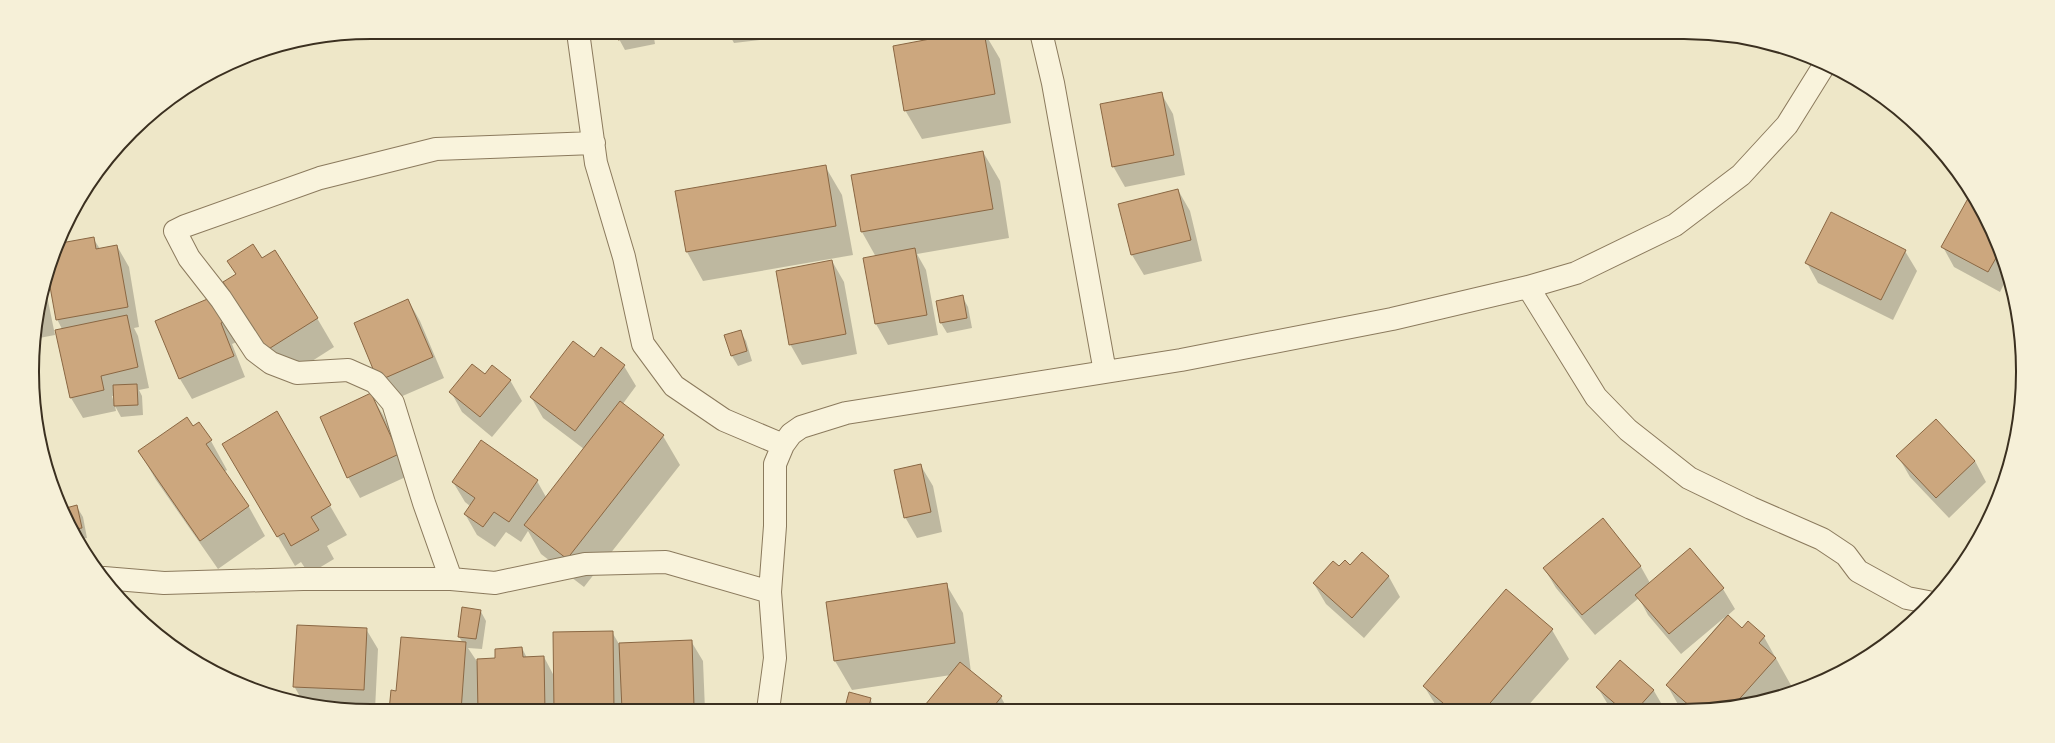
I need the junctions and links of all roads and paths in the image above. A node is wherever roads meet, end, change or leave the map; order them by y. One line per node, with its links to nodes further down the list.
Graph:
1 (579, 39): 4 (street)
2 (1043, 39): 6 (street)
3 (1822, 69): 5 (street)
4 (594, 143): 7 (street); 9 (street)
5 (1528, 287): 6 (street); 11 (street)
6 (1105, 372): 7 (street)
7 (783, 445): 10 (street)
8 (112, 579): 9 (street)
9 (451, 579): 10 (street)
10 (770, 592): 12 (street)
11 (1924, 601)
12 (769, 704)

